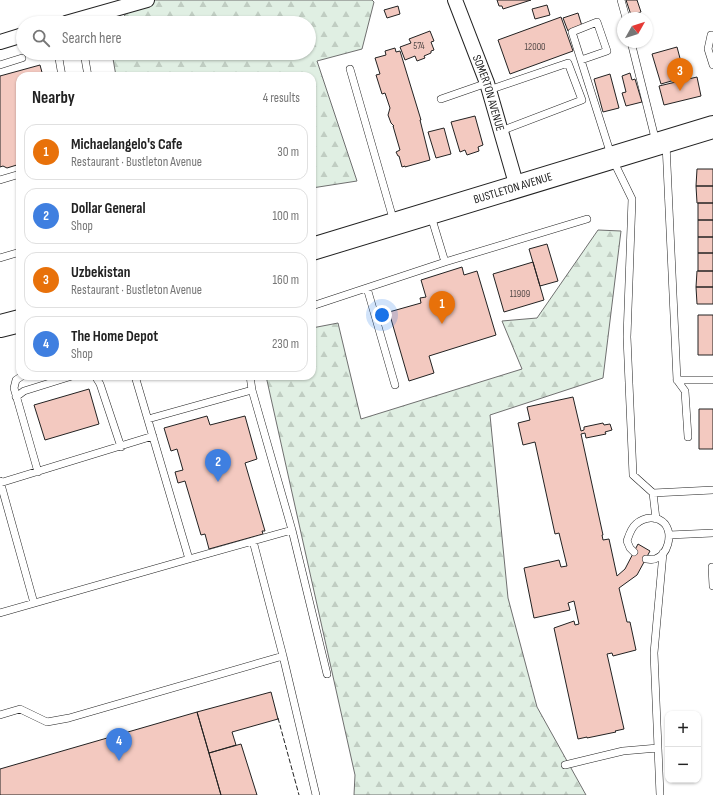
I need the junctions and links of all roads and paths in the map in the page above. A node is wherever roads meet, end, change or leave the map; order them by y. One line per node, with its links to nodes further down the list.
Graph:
1 (147, 0): 5 (street)
2 (456, 0): 19 (street, SOMERTON AVENUE)
3 (621, 0): 4 (lane)
4 (624, 12)
5 (94, 16)
6 (713, 35): 15 (lane)
7 (16, 37): 8 (street)
8 (0, 42)
9 (633, 48): 23 (lane)
10 (16, 60): 14 (lane)
11 (59, 60): 17 (lane)
12 (85, 60): 18 (lane)
13 (581, 60): 13 (lane); 24 (lane)
14 (0, 64)
15 (713, 65)
16 (350, 69): 30 (lane)
17 (61, 72)
18 (87, 72)
19 (488, 87): 20 (lane); 22 (street, SOMERTON AVENUE); 22 (lane)
20 (441, 99)
21 (713, 127): 23 (main road, BUSTLETON AVENUE)
22 (501, 131): 27 (street, SOMERTON AVENUE)
23 (661, 143): 24 (main road, BUSTLETON AVENUE); 44 (lane)
24 (612, 158): 27 (main road, BUSTLETON AVENUE); 56 (lane)
25 (16, 175): 26 (lane)
26 (0, 180)
27 (518, 187): 28 (main road, BUSTLETON AVENUE)
28 (431, 214): 30 (main road, BUSTLETON AVENUE); 34 (lane)
29 (587, 219): 34 (lane)
30 (395, 224): 31 (main road, BUSTLETON AVENUE)
31 (316, 248)
32 (16, 253): 33 (lane)
33 (0, 258)
34 (445, 262): 35 (lane)
35 (367, 288): 36 (lane); 46 (lane)
36 (316, 305)
37 (16, 322): 38 (main road)
38 (0, 326)
39 (16, 380): 48 (lane)
40 (59, 380): 48 (lane)
41 (98, 380): 52 (lane)
42 (136, 380): 49 (lane)
43 (251, 380): 47 (lane)
44 (677, 380): 45 (lane); 51 (lane)
45 (713, 380)
46 (395, 385)
47 (252, 390): 49 (lane); 58 (lane)
48 (16, 397): 53 (lane)
49 (148, 419): 50 (lane)
50 (153, 436): 52 (lane); 64 (lane)
51 (688, 437)
52 (121, 447): 53 (lane)
53 (38, 472): 54 (lane)
54 (0, 482): 68 (lane)
55 (713, 490): 56 (lane)
56 (653, 493): 57 (lane)
57 (656, 519): 60 (lane); 62 (lane)
58 (292, 530): 61 (lane); 71 (lane)
59 (713, 532): 60 (lane)
60 (669, 535): 63 (lane)
61 (253, 541): 64 (lane); 70 (lane)
62 (634, 552)
63 (663, 553): 65 (lane); 73 (lane)
64 (190, 559): 68 (lane)
65 (646, 559)
66 (713, 567): 67 (lane)
67 (713, 586)
68 (34, 603): 69 (lane)
69 (0, 612)
70 (283, 656): 72 (lane); 75 (lane)
71 (327, 674)
72 (0, 715)
73 (658, 748): 74 (lane); 76 (lane)
74 (565, 765)
75 (316, 795)
76 (660, 795)

